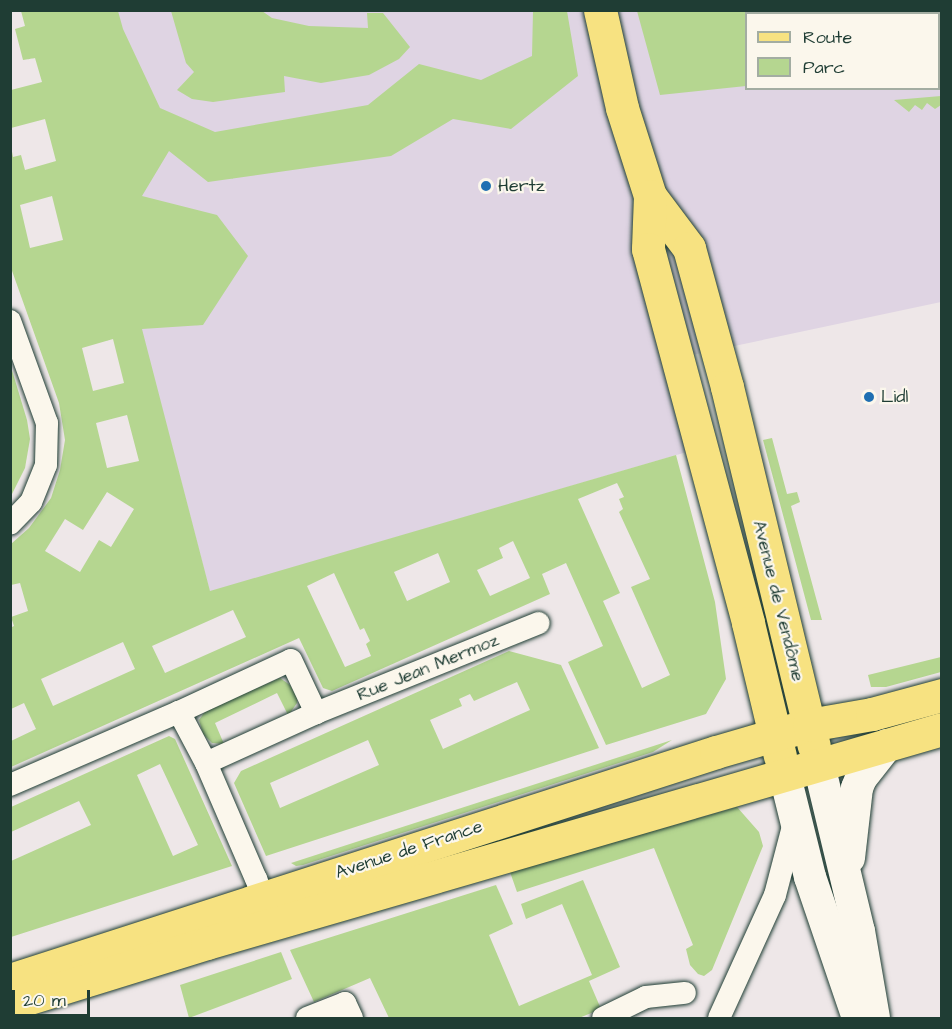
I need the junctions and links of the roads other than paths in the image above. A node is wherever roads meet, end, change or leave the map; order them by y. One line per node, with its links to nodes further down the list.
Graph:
1 (600, 10): 2 (main road, Avenue de Vendôme)
2 (650, 196): 9 (main road, Avenue de Vendôme); 11 (main road, Avenue de Vendôme)
3 (10, 321): 4 (street)
4 (10, 524)
5 (539, 623): 8 (street, Rue Jean Mermoz)
6 (942, 695): 9 (main road, Avenue de France)
7 (179, 712): 8 (street); 13 (street); 16 (street)
8 (316, 713): 13 (street, Rue Jean Mermoz)
9 (809, 725): 11 (main road, Avenue de France); 14 (main road, Avenue de Vendôme)
10 (942, 729): 12 (main road, Avenue de France)
11 (775, 735): 15 (main road, Avenue de Vendôme); 21 (main road, Avenue de France)
12 (887, 745): 14 (main road, Avenue de France); 18 (main road)
13 (206, 763): 21 (street)
14 (819, 765): 15 (main road, Avenue de France); 18 (main road, Avenue de Vendôme)
15 (785, 776): 17 (main road, Avenue de Vendôme); 21 (main road, Avenue de France)
16 (10, 785)
17 (795, 818): 19 (main road, Avenue de Vendôme); 20 (street)
18 (847, 874): 29 (main road, Avenue de Vendôme)
19 (810, 877): 20 (street); 28 (main road, Avenue de Vendôme)
20 (775, 895): 27 (street)
21 (266, 911): 23 (main road, Avenue de France)
22 (685, 993): 26 (street)
23 (21, 996)
24 (307, 1018): 25 (street)
25 (352, 1018)
26 (603, 1018)
27 (719, 1018)
28 (858, 1018)
29 (874, 1018)

